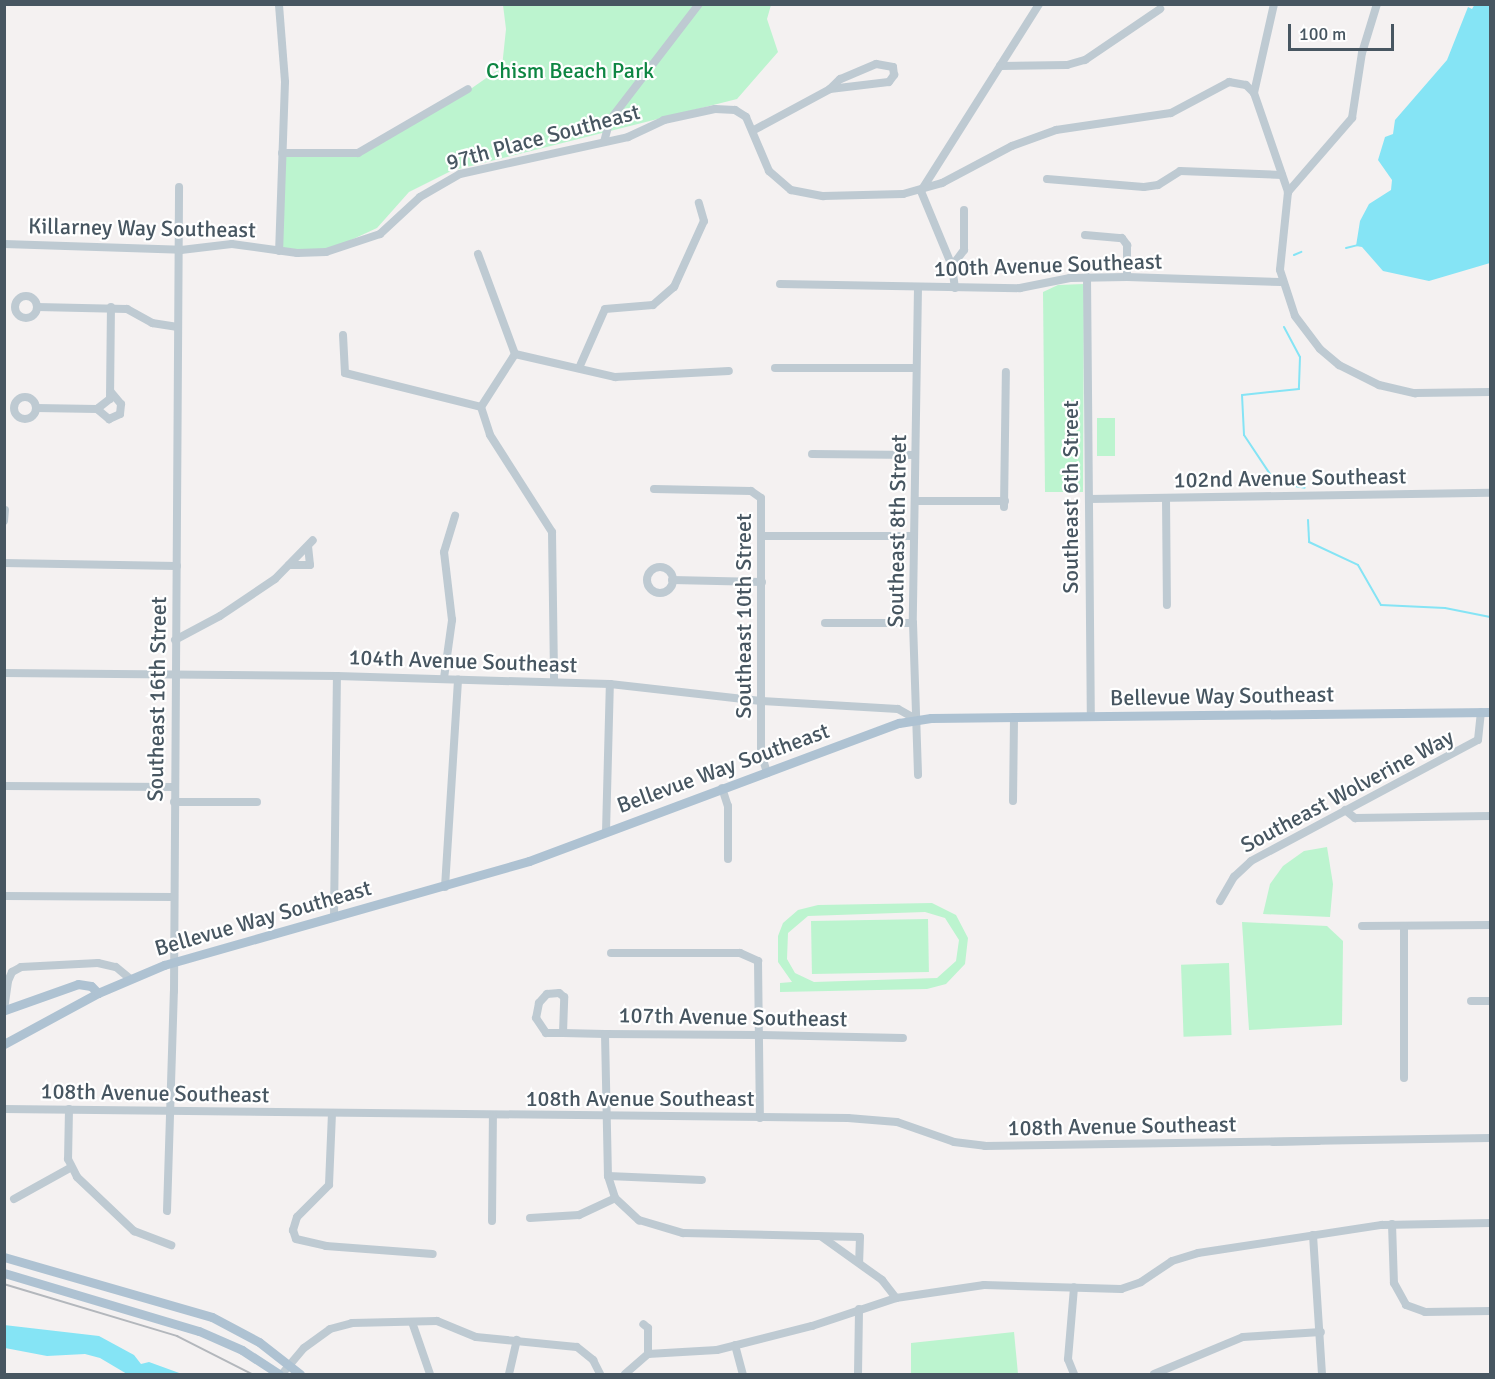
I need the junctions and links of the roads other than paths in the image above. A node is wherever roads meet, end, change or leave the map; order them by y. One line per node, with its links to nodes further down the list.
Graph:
1 (699, 4): 12 (street)
2 (1039, 4): 7 (street)
3 (1274, 4): 10 (street)
4 (1377, 4): 18 (street)
5 (279, 5): 13 (street)
6 (1160, 9): 7 (street)
7 (1000, 66): 17 (street)
8 (468, 89): 13 (street)
9 (830, 89): 9 (street); 11 (street)
10 (1254, 93): 14 (street); 17 (street)
11 (754, 130): 12 (street, 97th Place Southeast); 17 (street)
12 (604, 142): 24 (street, 97th Place Southeast)
13 (282, 153): 24 (street)
14 (1282, 175): 15 (street); 18 (street)
15 (1047, 179)
16 (179, 187): 23 (street, Southeast 16th Street)
17 (921, 191): 26 (street)
18 (1288, 192): 29 (street)
19 (699, 203): 38 (street)
20 (963, 210): 26 (street)
21 (1085, 235): 28 (street)
22 (4, 244): 23 (street, Killarney Way Southeast)
23 (181, 250): 24 (street, Killarney Way Southeast); 35 (street, Southeast 16th Street)
24 (279, 251)
25 (478, 254): 37 (street)
26 (952, 266): 32 (street)
27 (1087, 277): 28 (street, 100th Avenue Southeast); 32 (street, 100th Avenue Southeast); 53 (street, Southeast 6th Street)
28 (1127, 277): 29 (street, 100th Avenue Southeast)
29 (1281, 282): 44 (street)
30 (780, 284): 31 (street, 100th Avenue Southeast)
31 (918, 287): 32 (street, 100th Avenue Southeast); 40 (street, Southeast 8th Street)
32 (955, 288)
33 (37, 307): 34 (street)
34 (111, 308): 35 (street); 43 (street)
35 (178, 327): 62 (street, Southeast 16th Street)
36 (343, 335): 45 (street)
37 (515, 354): 38 (street); 45 (street)
38 (579, 368): 41 (street)
39 (775, 368): 40 (street)
40 (916, 368): 49 (street, Southeast 8th Street)
41 (729, 371)
42 (1006, 372): 54 (street)
43 (111, 392): 47 (street); 47 (street)
44 (1491, 392)
45 (481, 407): 74 (street)
46 (36, 408): 47 (street)
47 (97, 409)
48 (812, 454): 49 (street)
49 (915, 455): 54 (street, Southeast 8th Street)
50 (654, 489): 58 (street, Southeast 10th Street)
51 (1491, 493): 52 (street, 102nd Avenue Southeast)
52 (1166, 498): 53 (street, 102nd Avenue Southeast); 65 (street)
53 (1089, 499): 79 (street, Southeast 6th Street)
54 (915, 501): 59 (street, Southeast 8th Street)
55 (5, 510): 57 (street)
56 (455, 516): 72 (street)
57 (4, 521)
58 (763, 536): 59 (street); 64 (street, Southeast 10th Street)
59 (914, 536): 67 (street, Southeast 8th Street)
60 (4, 563): 62 (street)
61 (289, 565): 61 (street); 68 (street)
62 (177, 566): 68 (street, Southeast 16th Street)
63 (672, 580): 64 (street)
64 (762, 582): 76 (street, Southeast 10th Street)
65 (1167, 605)
66 (825, 623): 67 (street)
67 (913, 623): 80 (street, Southeast 8th Street)
68 (175, 640): 70 (street, Southeast 16th Street)
69 (4, 673): 70 (street, 104th Avenue Southeast)
70 (175, 673): 71 (street, 104th Avenue Southeast); 84 (street, Southeast 16th Street)
71 (337, 676): 72 (street, 104th Avenue Southeast); 97 (street)
72 (444, 678): 73 (street, 104th Avenue Southeast)
73 (458, 679): 74 (street, 104th Avenue Southeast); 93 (street)
74 (554, 682): 75 (street, 104th Avenue Southeast)
75 (610, 684): 76 (street, 104th Avenue Southeast); 91 (street)
76 (761, 700): 80 (street, 104th Avenue Southeast); 81 (street, Southeast 10th Street)
77 (1486, 712): 79 (main road, Bellevue Way Southeast); 89 (street, Southeast Wolverine Way)
78 (1014, 717): 79 (main road, Bellevue Way Southeast); 80 (main road, Bellevue Way Southeast); 86 (street)
79 (1091, 717)
80 (916, 719): 81 (main road, Bellevue Way Southeast); 82 (street, Southeast 8th Street)
81 (767, 773): 85 (main road, Bellevue Way Southeast)
82 (918, 775)
83 (4, 786): 84 (street)
84 (174, 788): 87 (street, Southeast 16th Street)
85 (722, 788): 91 (main road, Bellevue Way Southeast); 92 (street)
86 (1013, 801)
87 (174, 802): 88 (street); 95 (street, Southeast 16th Street)
88 (257, 802)
89 (1345, 810): 90 (street); 96 (street, Southeast Wolverine Way)
90 (1491, 816)
91 (606, 832): 93 (main road, Bellevue Way Southeast)
92 (728, 859)
93 (445, 887): 97 (main road, Bellevue Way Southeast)
94 (4, 896): 95 (street)
95 (173, 897): 102 (street, Southeast 16th Street)
96 (1220, 901)
97 (334, 917): 102 (main road, Bellevue Way Southeast)
98 (1491, 924): 100 (street)
99 (1362, 926): 100 (street)
100 (1404, 926): 113 (street)
101 (611, 953): 110 (street)
102 (173, 963): 103 (main road, Bellevue Way Southeast); 116 (street, Southeast 16th Street)
103 (129, 978): 104 (main road, Bellevue Way Southeast); 107 (street)
104 (98, 993): 107 (main road); 112 (main road, Bellevue Way Southeast)
105 (1470, 1001): 106 (street)
106 (1491, 1001)
107 (5, 1010)
108 (563, 1033): 108 (street, 107th Avenue Southeast); 109 (street, 107th Avenue Southeast)
109 (605, 1034): 110 (street, 107th Avenue Southeast); 119 (street)
110 (761, 1035): 111 (street, 107th Avenue Southeast); 120 (street)
111 (903, 1038)
112 (4, 1044)
113 (1404, 1078)
114 (4, 1109): 115 (street, 108th Avenue Southeast)
115 (69, 1109): 116 (street, 108th Avenue Southeast); 122 (street)
116 (170, 1111): 117 (street, 108th Avenue Southeast); 127 (street, Southeast 16th Street)
117 (332, 1113): 118 (street, 108th Avenue Southeast); 135 (street)
118 (493, 1116): 119 (street, 108th Avenue Southeast); 129 (street)
119 (606, 1117): 120 (street, 108th Avenue Southeast); 123 (street)
120 (760, 1118): 121 (street, 108th Avenue Southeast)
121 (1491, 1138)
122 (70, 1168): 126 (street); 134 (street)
123 (608, 1176): 124 (street); 125 (street)
124 (702, 1180)
125 (615, 1198): 128 (street); 133 (street)
126 (14, 1199)
127 (167, 1212)
128 (530, 1218)
129 (492, 1221)
130 (1491, 1223): 131 (street)
131 (1392, 1224): 132 (street); 142 (street)
132 (1313, 1235): 139 (street); 145 (street)
133 (822, 1237): 137 (street); 137 (street)
134 (171, 1245)
135 (433, 1254)
136 (4, 1257): 149 (main road)
137 (859, 1262): 140 (street)
138 (4, 1273): 151 (main road)
139 (1074, 1287): 140 (street); 150 (street)
140 (896, 1298): 141 (street)
141 (859, 1309): 147 (street); 158 (street)
142 (1491, 1311)
143 (412, 1322): 146 (street); 149 (street); 153 (street)
144 (643, 1324): 148 (street)
145 (1321, 1332): 159 (street); 160 (street)
146 (517, 1340): 154 (street); 155 (street)
147 (735, 1346): 148 (street); 157 (street)
148 (648, 1354): 156 (street)
149 (289, 1366): 151 (street); 152 (main road)
150 (1073, 1373)
151 (280, 1374)
152 (300, 1374)
153 (430, 1374)
154 (509, 1374)
155 (600, 1374)
156 (625, 1374)
157 (743, 1374)
158 (858, 1374)
159 (1154, 1374)
160 (1322, 1374)

